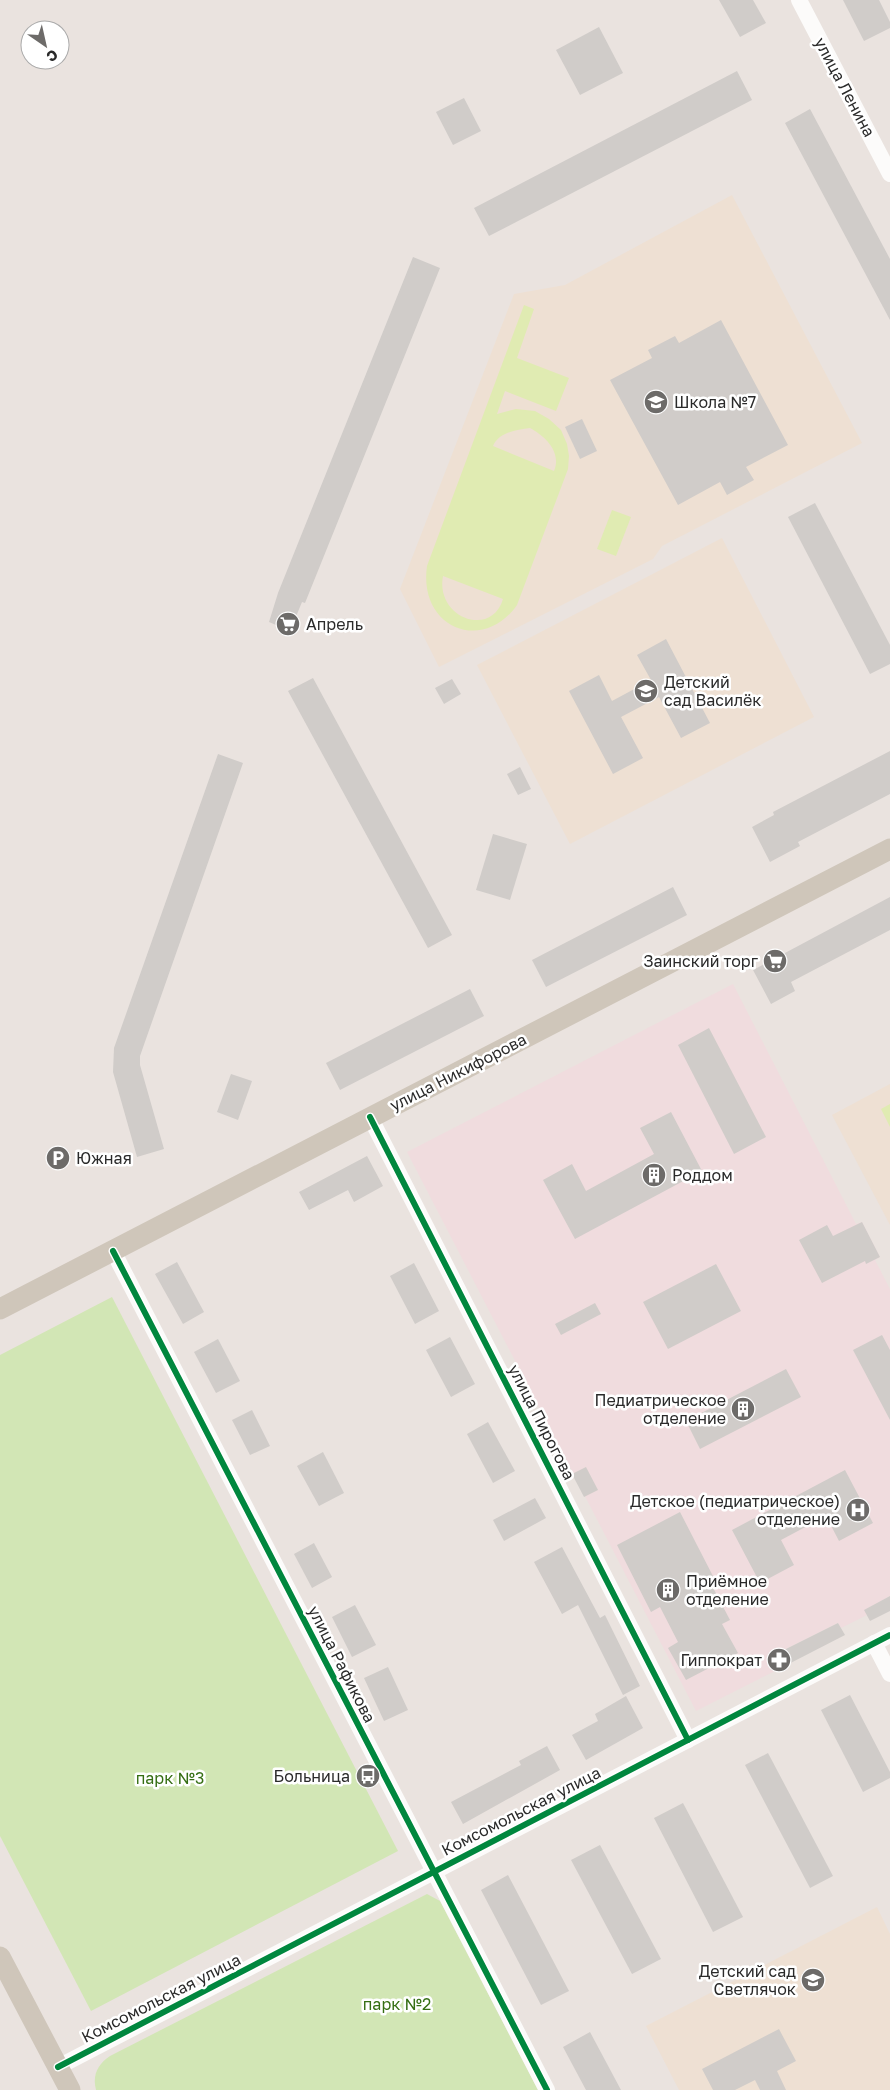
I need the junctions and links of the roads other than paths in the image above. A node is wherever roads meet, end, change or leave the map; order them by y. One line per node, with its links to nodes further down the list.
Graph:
1 (799, 0): 2 (street, улица Ленина)
2 (890, 174)
3 (890, 849): 4 (main road, улица Никифорова)
4 (370, 1117): 5 (main road, улица Никифорова); 10 (street, улица Пирогова)
5 (113, 1251): 6 (main road, улица Никифорова); 11 (street, улица Рафикова)
6 (0, 1309)
7 (890, 1635): 8 (street, Комсомольская улица)
8 (874, 1643): 9 (street); 10 (street, Комсомольская улица)
9 (890, 1674)
10 (688, 1740): 11 (street, Комсомольская улица)
11 (434, 1872): 13 (street, Комсомольская улица); 15 (street, улица Рафикова)
12 (0, 1957): 13 (main road)
13 (58, 2067): 14 (main road)
14 (70, 2090)
15 (548, 2090)

